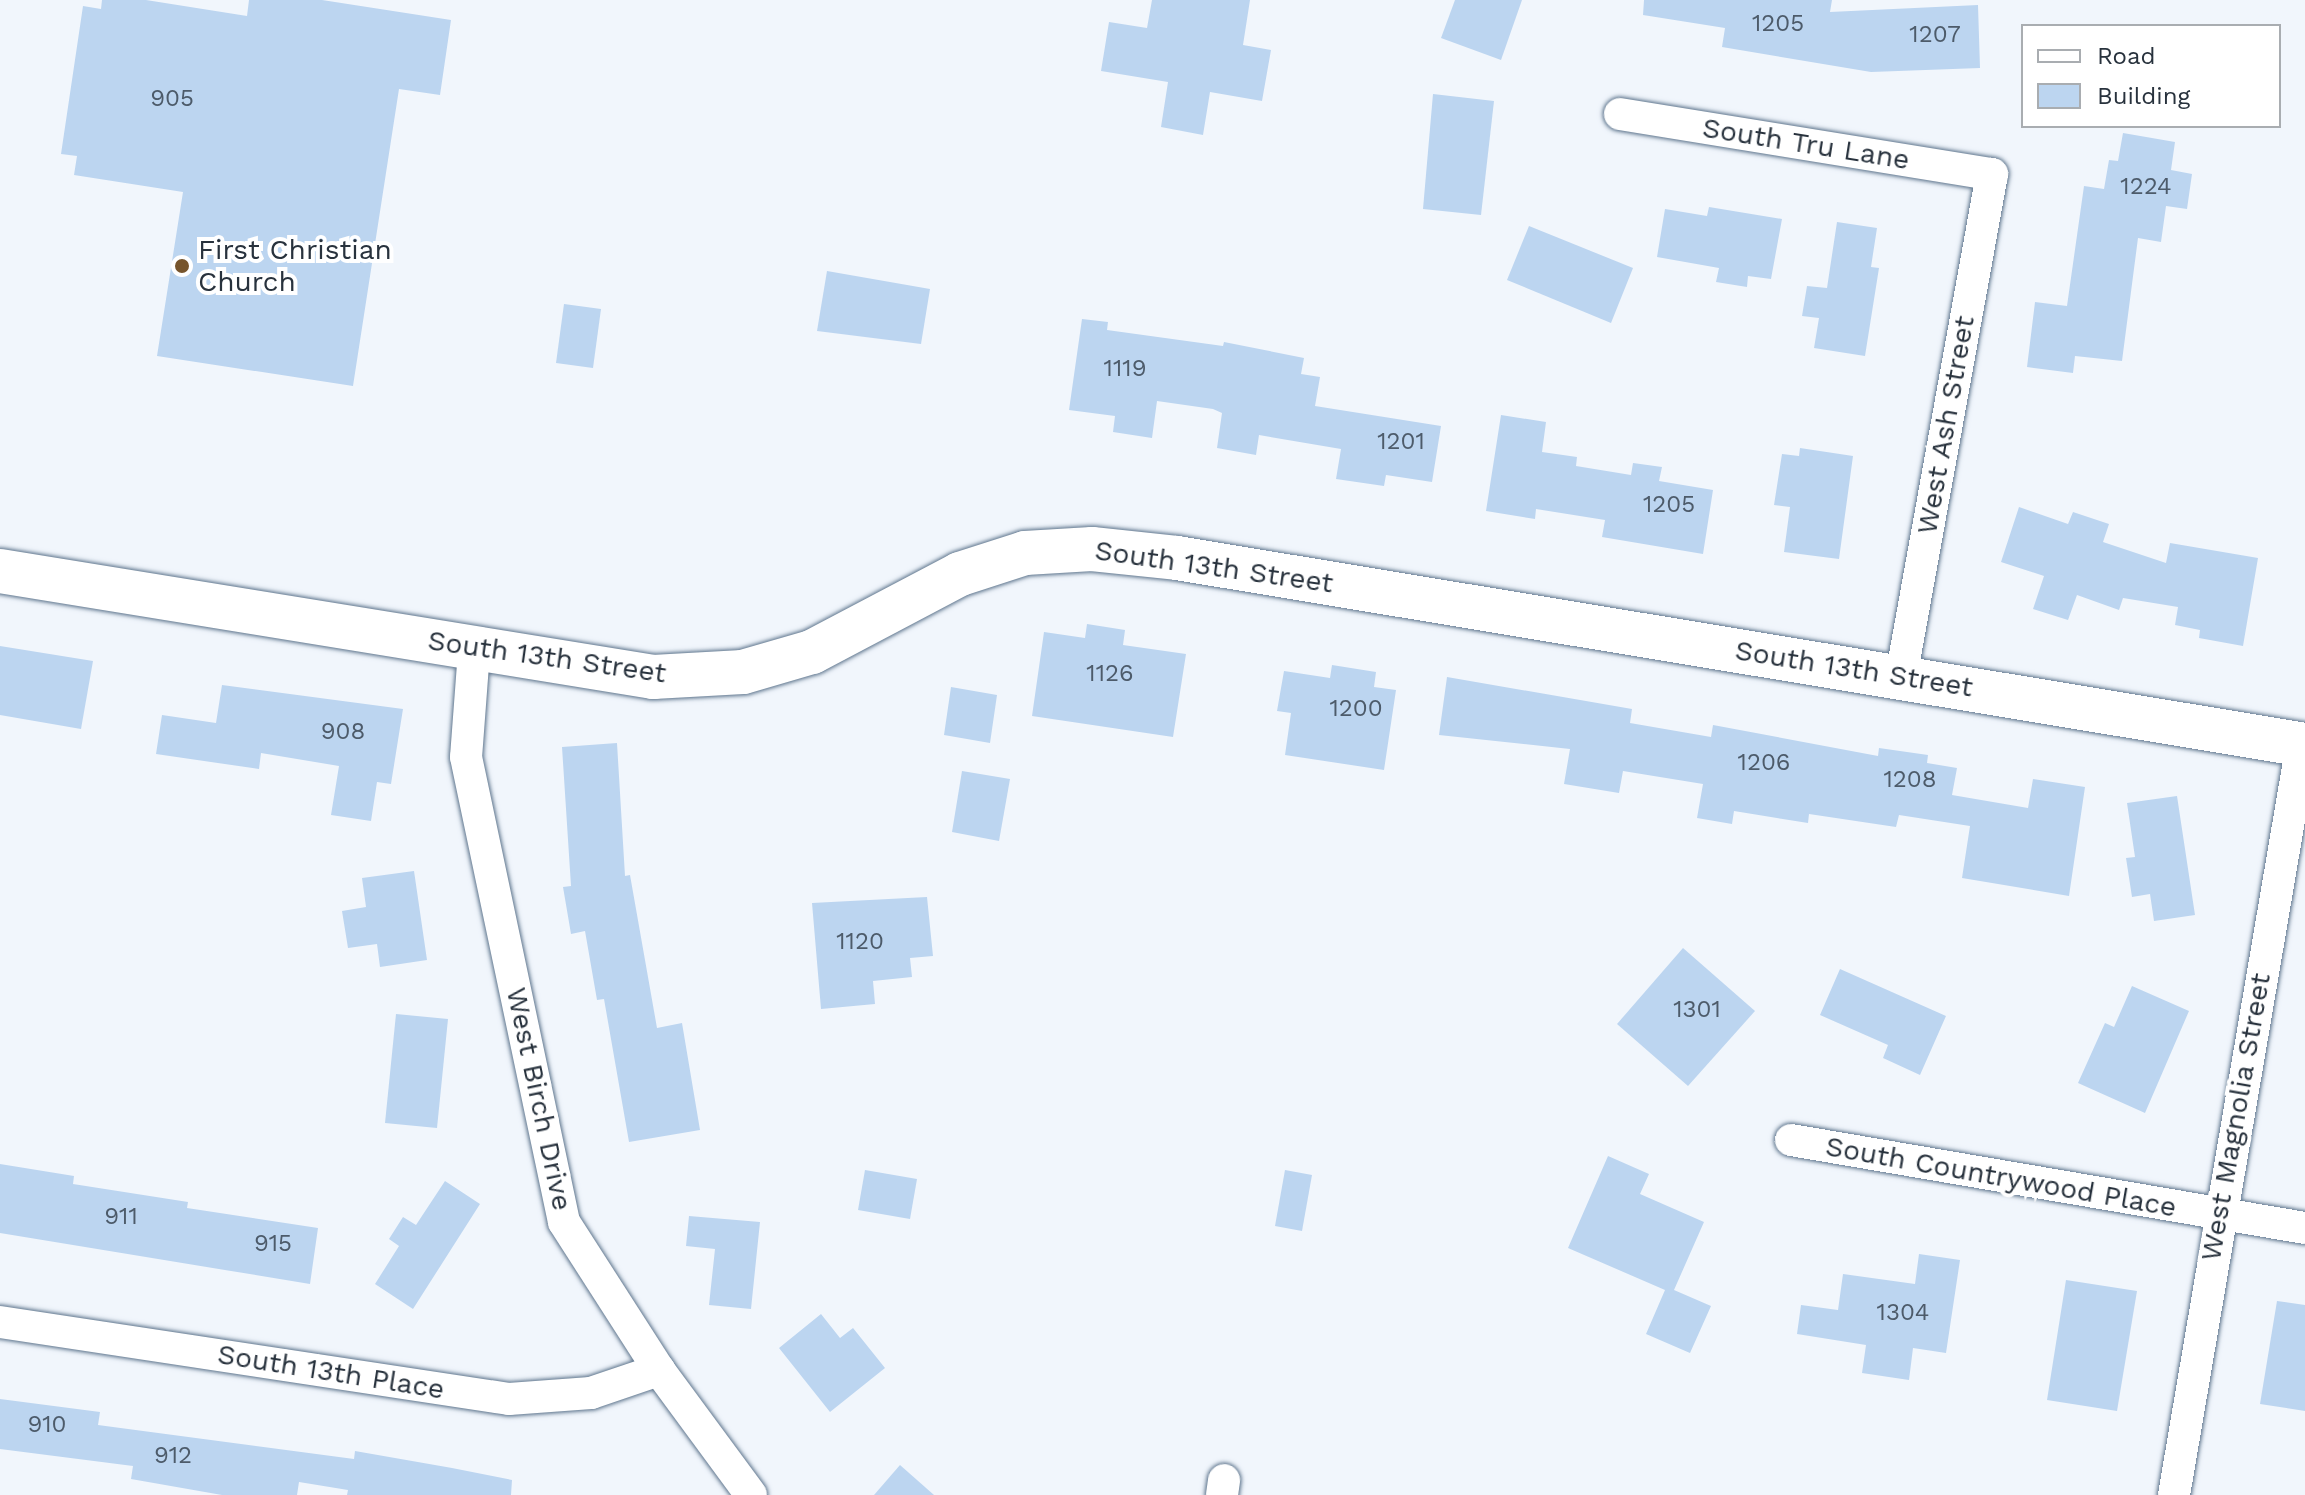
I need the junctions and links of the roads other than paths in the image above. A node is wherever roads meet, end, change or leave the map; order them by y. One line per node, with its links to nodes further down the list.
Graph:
1 (1620, 114): 2 (street, South Tru Lane)
2 (1992, 174): 5 (street, West Ash Street)
3 (0, 571): 4 (street, South 13th Street)
4 (474, 651): 5 (street, South 13th Street); 11 (street, West Birch Drive)
5 (1901, 677): 6 (street, South 13th Street)
6 (2304, 744): 8 (street, West Magnolia Street)
7 (1791, 1140): 8 (street, South Countrywood Place)
8 (2218, 1215): 9 (street, South Countrywood Place); 12 (street, West Magnolia Street)
9 (2305, 1228)
10 (0, 1322): 11 (street, South 13th Place)
11 (659, 1370): 13 (street, West Birch Drive)
12 (2171, 1493)
13 (751, 1495)

